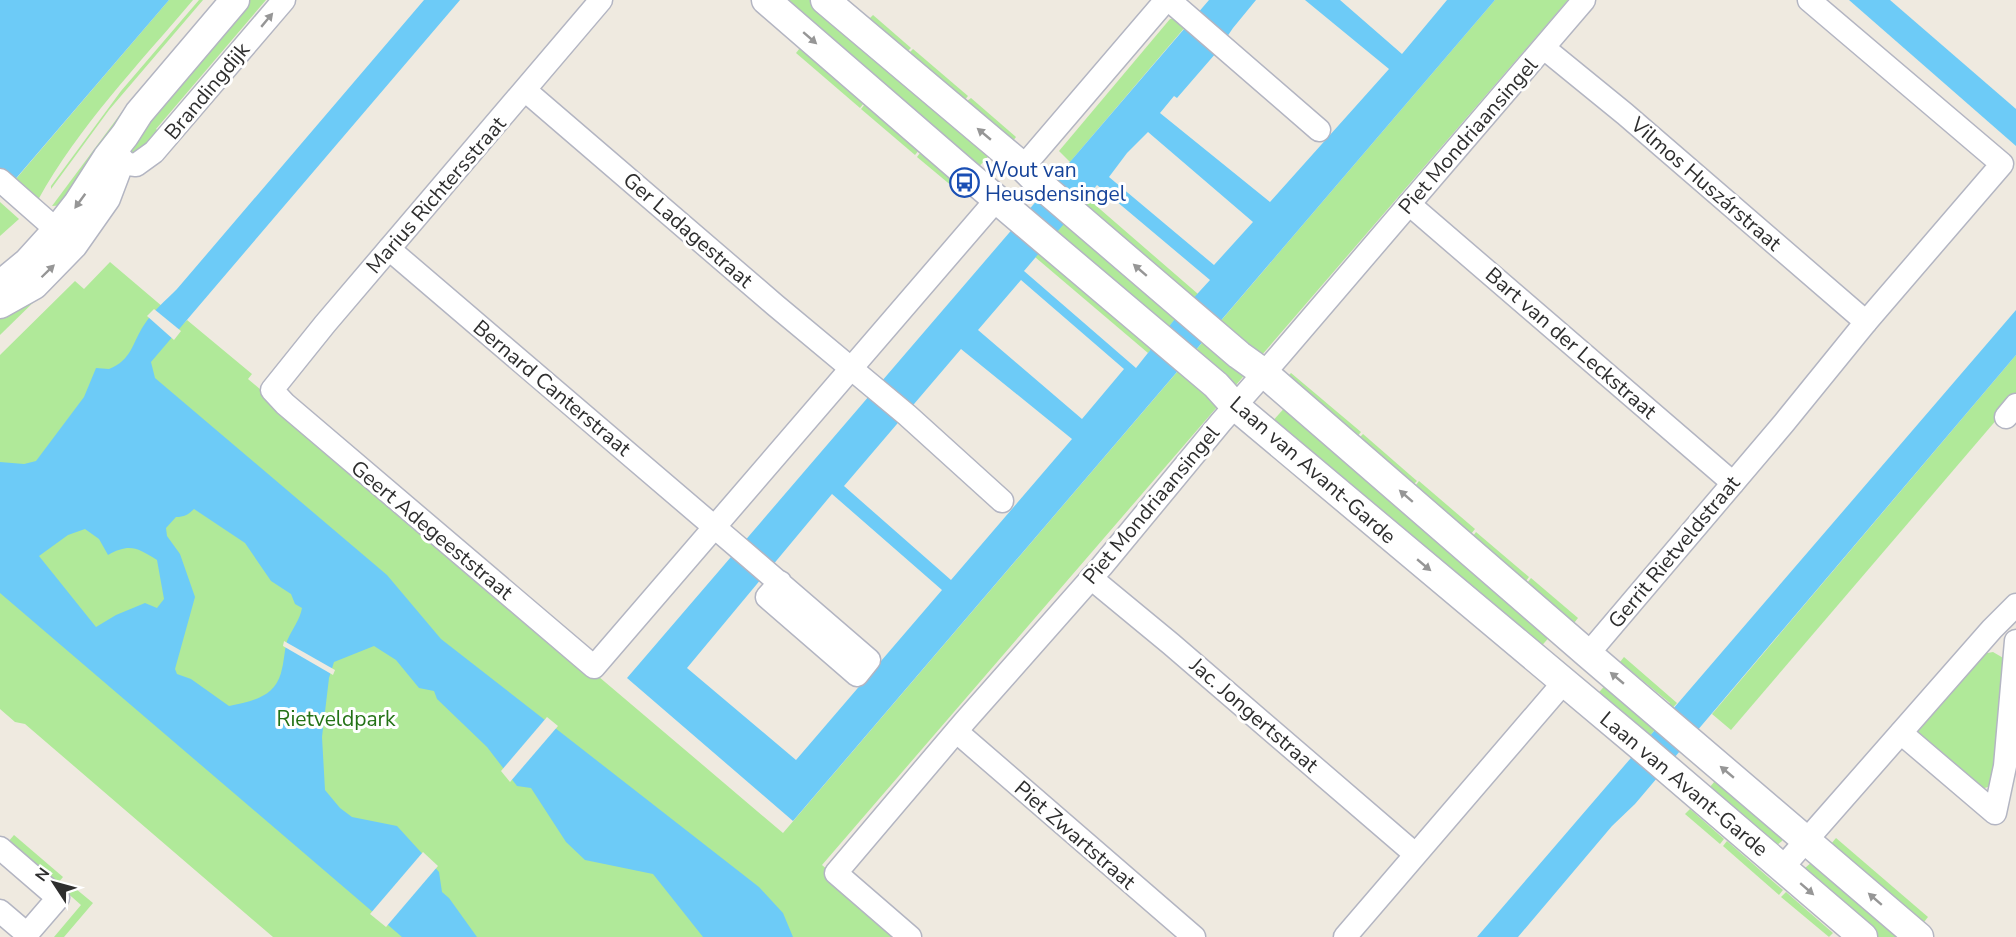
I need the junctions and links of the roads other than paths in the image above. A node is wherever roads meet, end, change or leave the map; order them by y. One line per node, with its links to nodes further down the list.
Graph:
1 (235, 0): 12 (street, Brandingdijk)
2 (284, 0): 12 (street, Brandingdijk, one-way to 2)
3 (601, 0): 10 (street, Marius Richtersstraat)
4 (766, 0): 16 (street, Laan van Avant-Garde, one-way to 16)
5 (825, 0): 13 (street, Laan van Avant-Garde, one-way to 5)
6 (1584, 0): 9 (street, Piet Mondriaansingel)
7 (1809, 0): 21 (street, Gerrit Rietveldstraat)
8 (1173, 4): 11 (street); 13 (street)
9 (1544, 48): 15 (street, Piet Mondriaansingel); 21 (street, Vilmos Huszárstraat)
10 (526, 91): 18 (street, Marius Richtersstraat); 23 (street, Ger Ladagestraat)
11 (1319, 130)
12 (113, 161): 17 (street, Brandingdijk)
13 (1023, 166): 16 (street); 22 (street, Laan van Avant-Garde, one-way to 13)
14 (0, 180): 17 (street)
15 (1409, 204): 22 (street, Piet Mondriaansingel); 26 (street, Bart van der Leckstraat)
16 (1007, 207): 23 (street); 25 (street, Laan van Avant-Garde)
17 (65, 238): 19 (street, Brandingdijk); 20 (street, Brandingdijk, one-way to 17)
18 (389, 249): 24 (street, Marius Richtersstraat); 28 (street, Bernard Canterstraat)
19 (0, 285)
20 (0, 304)
21 (1866, 322): 26 (street, Gerrit Rietveldstraat)
22 (1264, 373): 25 (street, Piet Mondriaansingel); 33 (street, Laan van Avant-Garde, one-way to 22)
23 (858, 374): 27 (street, Ger Ladagestraat); 28 (street)
24 (272, 390): 28 (street, Geert Adegeeststraat)
25 (1235, 406): 29 (street, Piet Mondriaansingel); 34 (street, Laan van Avant-Garde, one-way to 34)
26 (1733, 483): 33 (street, Gerrit Rietveldstraat)
27 (1002, 501)
28 (722, 533): 30 (street, Bernard Canterstraat)
29 (1090, 578): 35 (street, Piet Mondriaansingel); 39 (street, Jac. Jongertstraat)
30 (780, 582)
31 (2016, 605): 36 (street)
32 (2016, 641): 36 (street)
33 (1588, 654): 34 (street, Gerrit Rietveldstraat); 37 (street, Laan van Avant-Garde, one-way to 33)
34 (1564, 682): 39 (street, Gerrit Rietveldstraat); 40 (street, Laan van Avant-Garde)
35 (957, 732): 42 (street, Piet Mondriaansingel); 43 (street, Piet Zwartstraat)
36 (1901, 733): 37 (street)
37 (1807, 840): 40 (street); 46 (street, Laan van Avant-Garde, one-way to 37)
38 (0, 848): 41 (street)
39 (1415, 854): 44 (street, Gerrit Rietveldstraat)
40 (1782, 868): 45 (street, Laan van Avant-Garde, one-way to 45)
41 (0, 911)
42 (910, 937)
43 (1194, 937)
44 (1345, 937)
45 (1863, 937)
46 (1919, 937)

